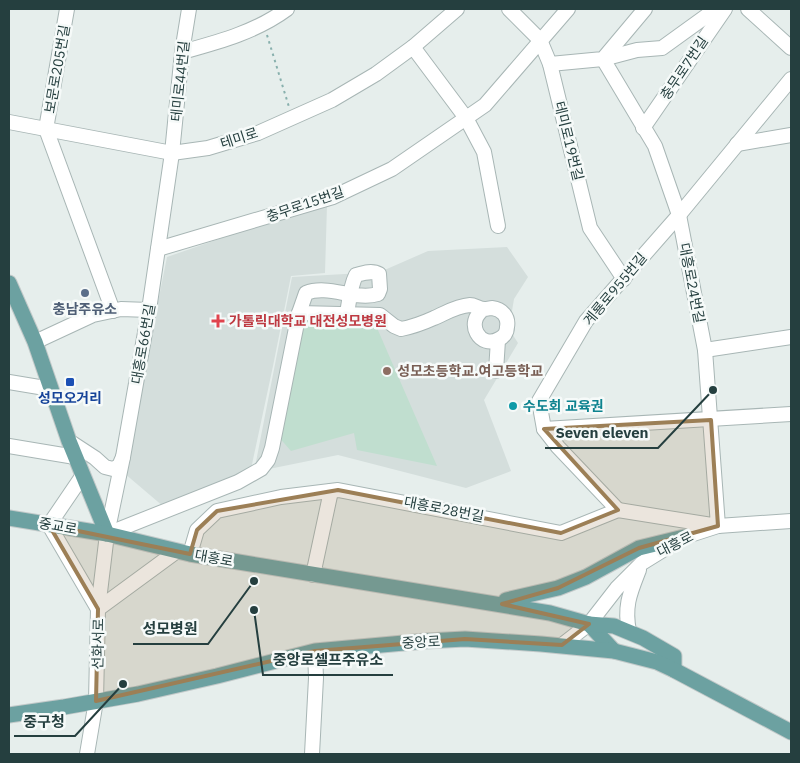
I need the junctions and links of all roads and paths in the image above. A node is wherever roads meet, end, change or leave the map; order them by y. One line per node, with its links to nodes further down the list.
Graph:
1 (67, 9): 23 (street, 보문로205번길)
2 (189, 9): 15 (street, 테미로44번길)
3 (287, 9): 11 (street)
4 (509, 9): 12 (street, 테미로19번길)
5 (568, 9): 12 (street, 충무로15번길)
6 (645, 9): 16 (street)
7 (716, 9): 16 (street)
8 (725, 9): 22 (street, 충무로7번길)
9 (748, 9): 14 (street)
10 (450, 11): 13 (street, 테미로)
11 (264, 23): 15 (street); 19 (path)
12 (540, 40): 17 (street, 테미로19번길); 20 (street, 충무로15번길)
13 (413, 47): 19 (street, 테미로); 20 (street)
14 (791, 48)
15 (182, 52): 26 (street, 테미로44번길)
16 (602, 58): 17 (street); 22 (street, 대흥로24번길)
17 (550, 64): 30 (street, 테미로19번길)
18 (791, 79): 25 (street, 계룡로955번길)
19 (292, 118): 26 (street, 테미로)
20 (466, 118): 28 (street); 29 (street, 충무로15번길)
21 (9, 122): 23 (street, 테미로)
22 (643, 128): 27 (street, 대흥로24번길)
23 (46, 129): 26 (street, 테미로); 34 (street)
24 (791, 134): 25 (street)
25 (737, 144): 27 (street, 계룡로955번길)
26 (172, 153): 29 (street, 대흥로66번길)
27 (679, 215): 30 (street, 계룡로955번길); 40 (street, 대흥로24번길)
28 (498, 226)
29 (158, 249): 33 (street, 대흥로66번길)
30 (624, 278): 46 (street, 계룡로955번길)
31 (9, 283): 39 (main road)
32 (484, 309): 36 (street); 38 (street); 38 (street)
33 (149, 310): 34 (street); 49 (street, 대흥로66번길)
34 (113, 311): 39 (street)
35 (298, 313): 36 (street); 36 (street); 58 (street)
36 (347, 314)
37 (791, 337): 40 (street)
38 (498, 340): 41 (street)
39 (35, 342): 43 (main road)
40 (705, 350): 45 (street, 대흥로24번길)
41 (496, 370)
42 (9, 382): 43 (street)
43 (51, 389): 47 (main road)
44 (791, 414): 45 (street)
45 (710, 420): 46 (street); 57 (street, 대흥로24번길)
46 (544, 429): 53 (street, 계룡로955번길)
47 (69, 441): 49 (street); 50 (main road)
48 (9, 446): 50 (street)
49 (123, 456): 58 (street, 대흥로66번길)
50 (75, 457): 51 (main road)
51 (83, 475): 56 (street); 58 (main road)
52 (331, 491): 53 (street, 대흥로28번길); 60 (street, 대흥로28번길); 62 (street)
53 (618, 510): 57 (street)
54 (9, 518): 56 (main road, 중교로)
55 (791, 521): 57 (street, 대흥로)
56 (49, 525): 58 (main road, 중교로); 64 (street)
57 (718, 526): 59 (street, 대흥로)
58 (107, 534): 60 (main road, 대흥로); 64 (street, 선화서로)
59 (684, 537): 61 (street, 대흥로); 63 (main road)
60 (184, 552): 62 (main road, 대흥로); 64 (street)
61 (642, 563): 65 (street, 대흥로); 66 (street)
62 (313, 575): 63 (main road, 대흥로)
63 (492, 602): 65 (main road, 대흥로)
64 (98, 609): 71 (street, 선화서로)
65 (589, 624): 66 (main road); 67 (street); 69 (main road)
66 (629, 631): 70 (main road)
67 (562, 645): 68 (main road, 중앙로); 69 (main road, 중앙로)
68 (315, 650): 71 (main road, 중앙로); 75 (street)
69 (614, 651): 70 (main road, 중앙로)
70 (674, 670): 73 (main road, 중앙로)
71 (96, 701): 72 (main road, 중앙로); 74 (street, 선화서로)
72 (9, 715)
73 (791, 732)
74 (87, 754)
75 (312, 754)

